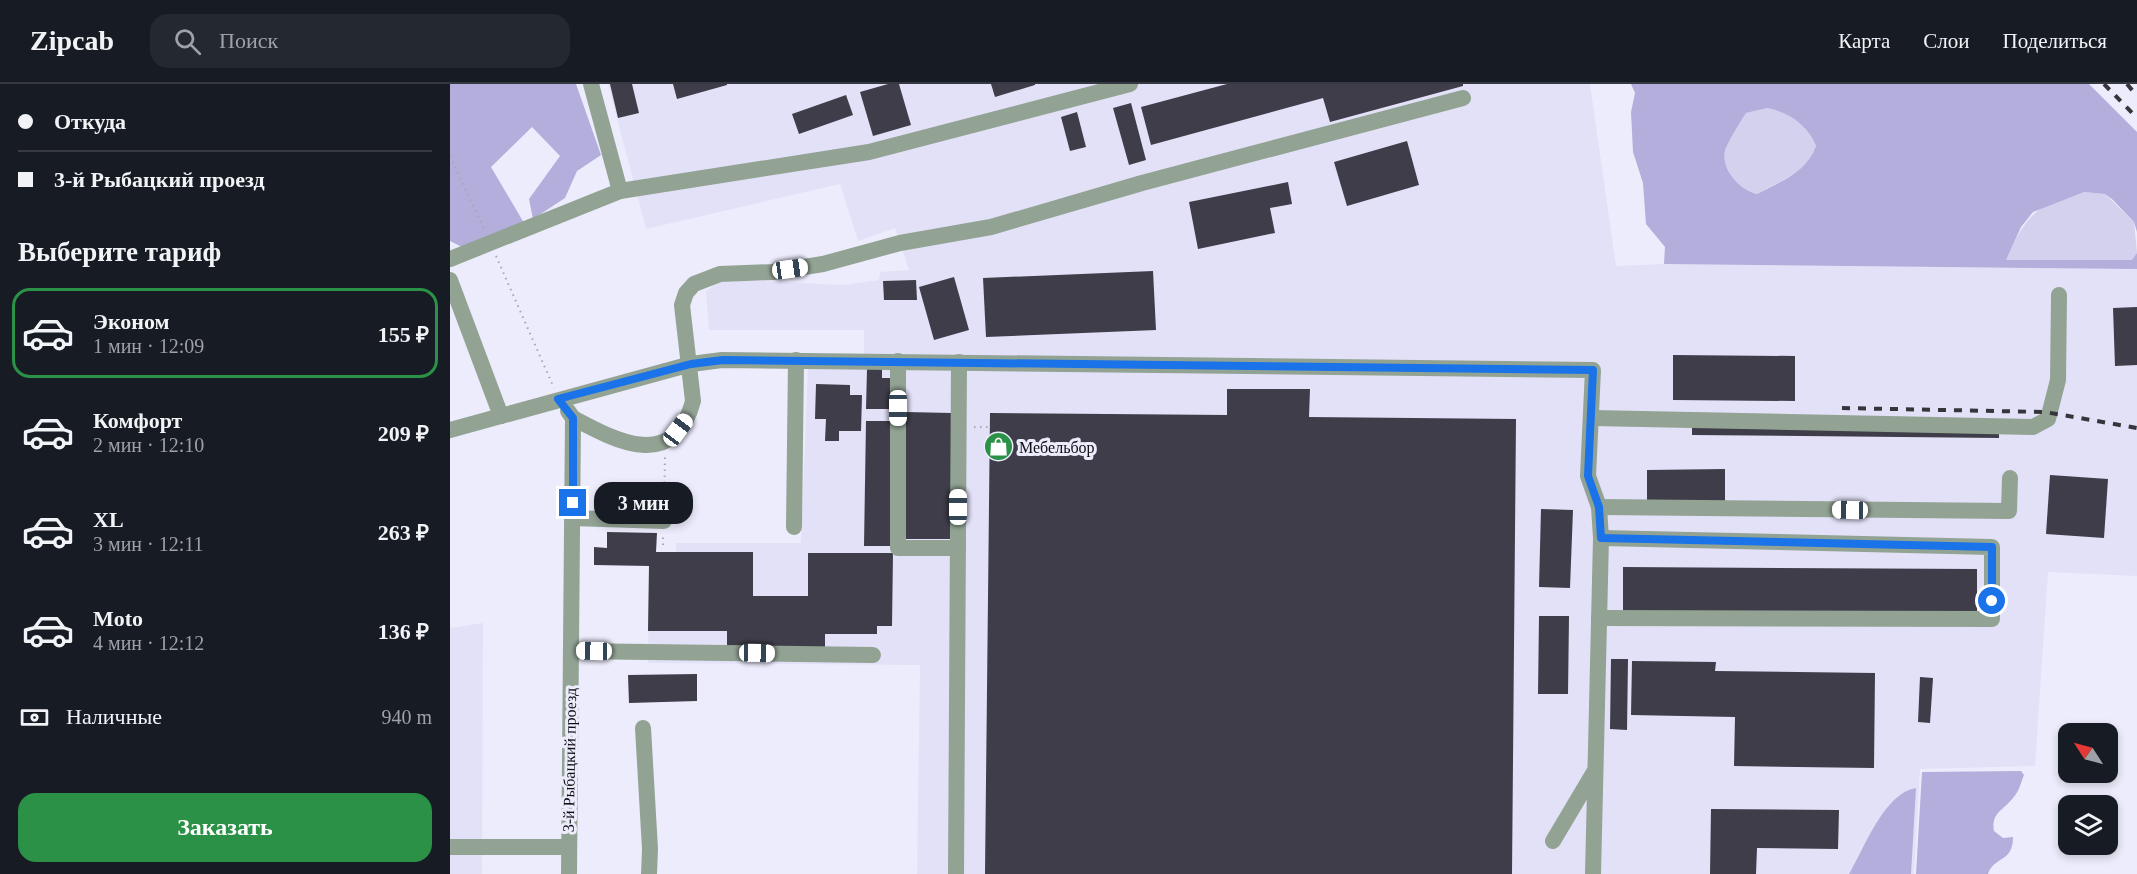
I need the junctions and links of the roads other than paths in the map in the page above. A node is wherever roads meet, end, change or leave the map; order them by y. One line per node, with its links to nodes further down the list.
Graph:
1 (591, 84): 4 (street)
2 (1130, 84): 4 (street)
3 (1463, 98): 11 (street)
4 (620, 192): 5 (street)
5 (450, 260)
6 (450, 280): 13 (street)
7 (2059, 296): 15 (street)
8 (796, 360): 9 (street); 11 (street); 21 (street)
9 (898, 361): 10 (street); 23 (street)
10 (959, 362): 15 (street); 23 (street)
11 (691, 364): 12 (street); 14 (street)
12 (558, 399): 13 (street); 14 (street)
13 (501, 416): 16 (street)
14 (573, 418): 19 (street, 3-й Рыбацкий проезд)
15 (1592, 418): 18 (street)
16 (450, 430)
17 (2010, 478): 18 (street)
18 (1599, 507): 22 (street)
19 (572, 518): 20 (street); 25 (street, 3-й Рыбацкий проезд)
20 (664, 520)
21 (794, 527)
22 (1601, 538): 24 (street); 24 (street)
23 (958, 548): 34 (street)
24 (1599, 618): 28 (street)
25 (571, 651): 26 (street); 31 (street, 3-й Рыбацкий проезд)
26 (873, 655)
27 (643, 728): 33 (street)
28 (1595, 770): 29 (street); 35 (street)
29 (1553, 841)
30 (450, 847): 31 (street)
31 (568, 847): 32 (street, 3-й Рыбацкий проезд)
32 (569, 874)
33 (649, 874)
34 (956, 874)
35 (1593, 874)

